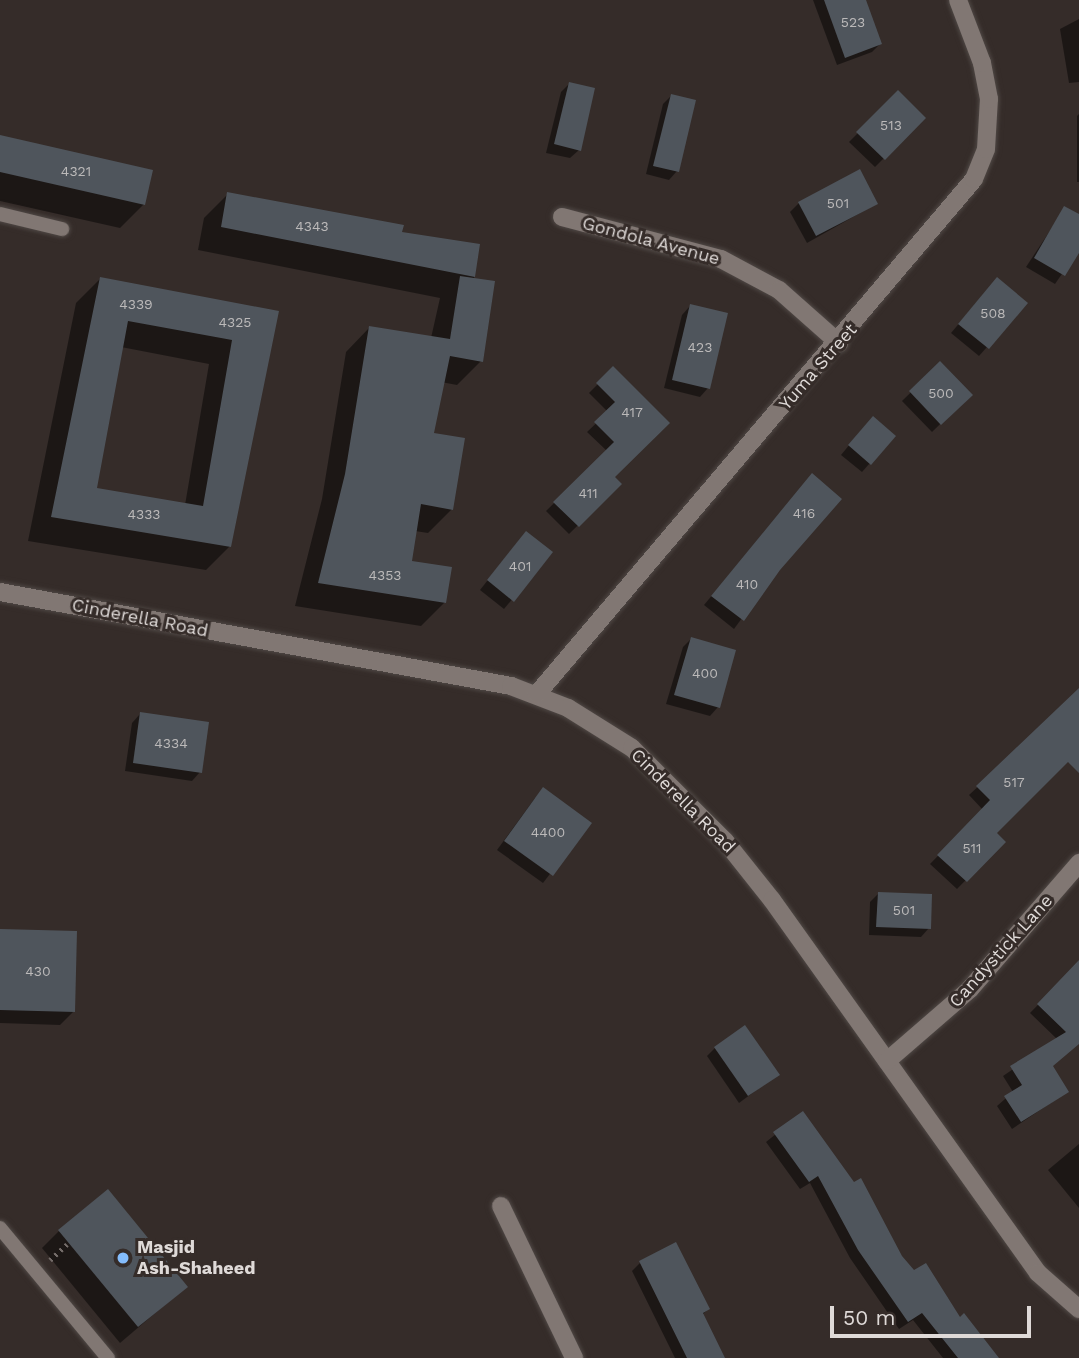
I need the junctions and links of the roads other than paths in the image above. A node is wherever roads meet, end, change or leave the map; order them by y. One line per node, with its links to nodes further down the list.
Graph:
1 (958, 0): 5 (street, Yuma Street)
2 (0, 214): 4 (lane)
3 (562, 217): 5 (street, Gondola Avenue)
4 (62, 229)
5 (839, 343): 7 (street, Yuma Street)
6 (0, 592): 7 (street, Cinderella Road)
7 (537, 694): 9 (street, Cinderella Road)
8 (1079, 863): 9 (street, Candystick Lane)
9 (887, 1061): 12 (street, Cinderella Road)
10 (501, 1206): 14 (street)
11 (0, 1228): 13 (lane)
12 (1079, 1309)
13 (108, 1358)
14 (574, 1358)

